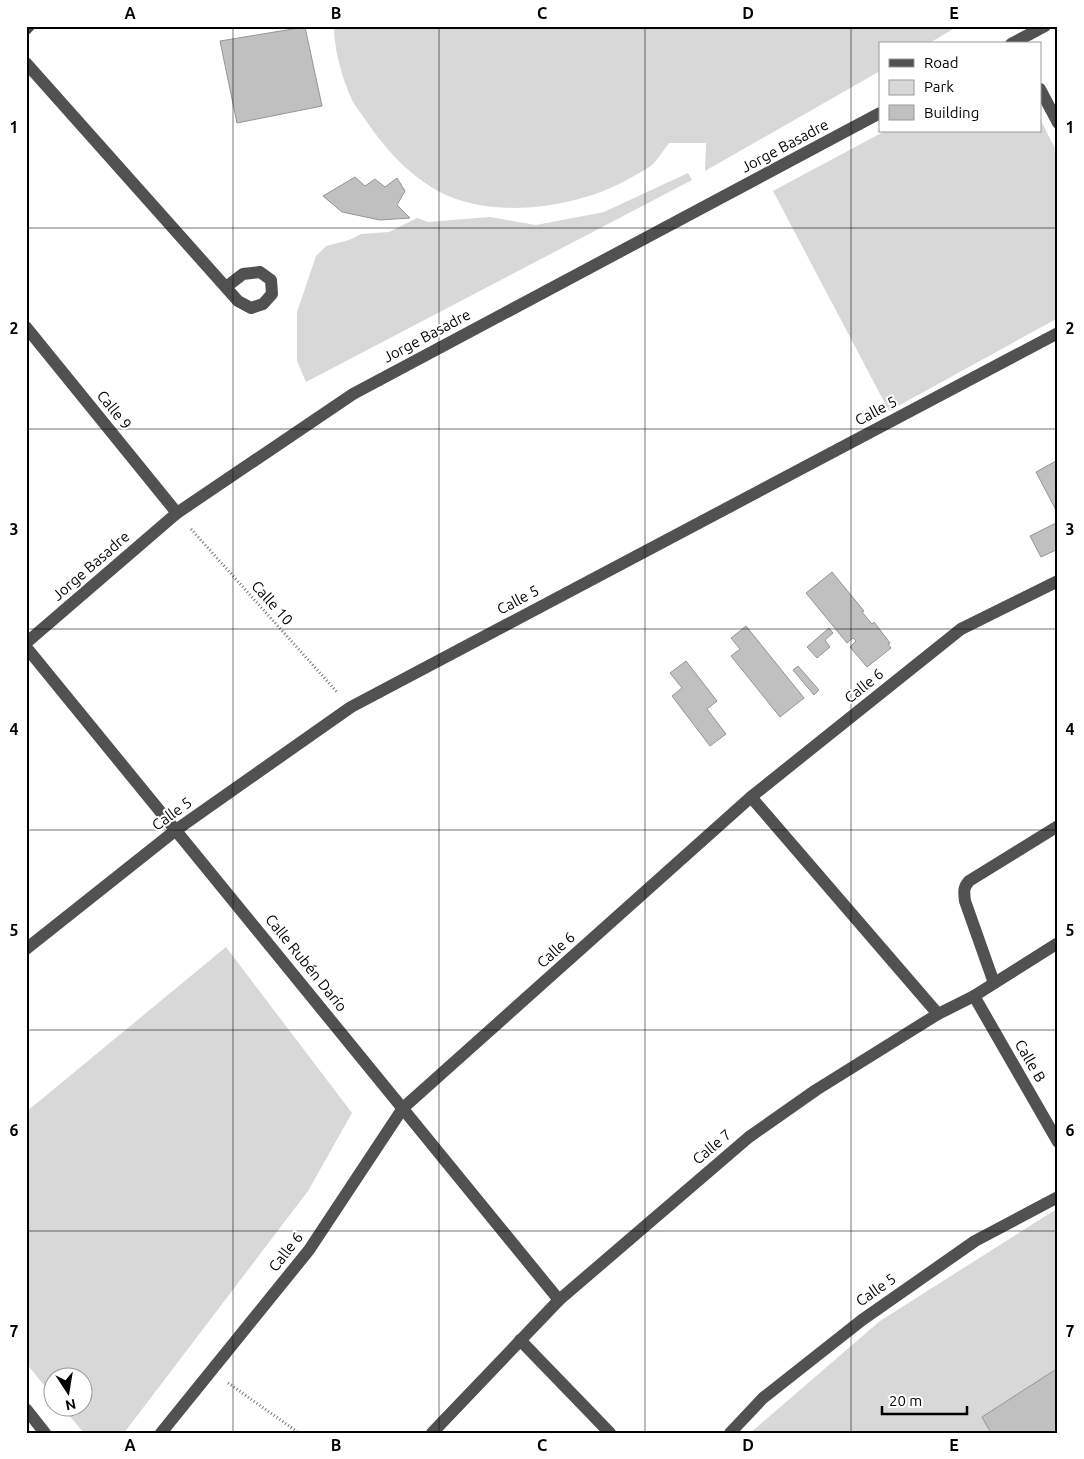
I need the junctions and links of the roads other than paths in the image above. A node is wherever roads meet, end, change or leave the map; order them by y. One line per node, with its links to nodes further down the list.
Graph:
1 (29, 26): 3 (street)
2 (1045, 26): 4 (street)
3 (26, 29)
4 (1017, 42)
5 (26, 63): 9 (street)
6 (1042, 93): 8 (street)
7 (879, 115): 12 (street, Jorge Basadre)
8 (1058, 124)
9 (226, 287)
10 (26, 327): 12 (street, Calle 9)
11 (1058, 332): 18 (street, Calle 5)
12 (177, 513): 14 (street, Jorge Basadre)
13 (1058, 581): 16 (street, Calle 6)
14 (26, 643)
15 (26, 647): 18 (street, Calle Rubén Darío)
16 (752, 796): 23 (street); 24 (street, Calle 6)
17 (1058, 826): 21 (street)
18 (176, 830): 20 (street, Calle 5); 24 (street, Calle Rubén Darío)
19 (1058, 943): 21 (street, Calle 7)
20 (26, 949)
21 (994, 983): 22 (street, Calle 7)
22 (974, 996): 23 (street, Calle 7); 25 (street, Calle B)
23 (938, 1014): 27 (street, Calle 7)
24 (403, 1108): 27 (street, Calle Rubén Darío); 31 (street, Calle 6)
25 (1058, 1142)
26 (1058, 1197): 34 (street, Calle 5)
27 (560, 1300): 28 (street, Calle 7)
28 (520, 1340): 32 (street, Calle 7); 33 (street)
29 (26, 1409): 30 (street)
30 (45, 1433)
31 (161, 1433)
32 (432, 1433)
33 (610, 1433)
34 (730, 1433)

